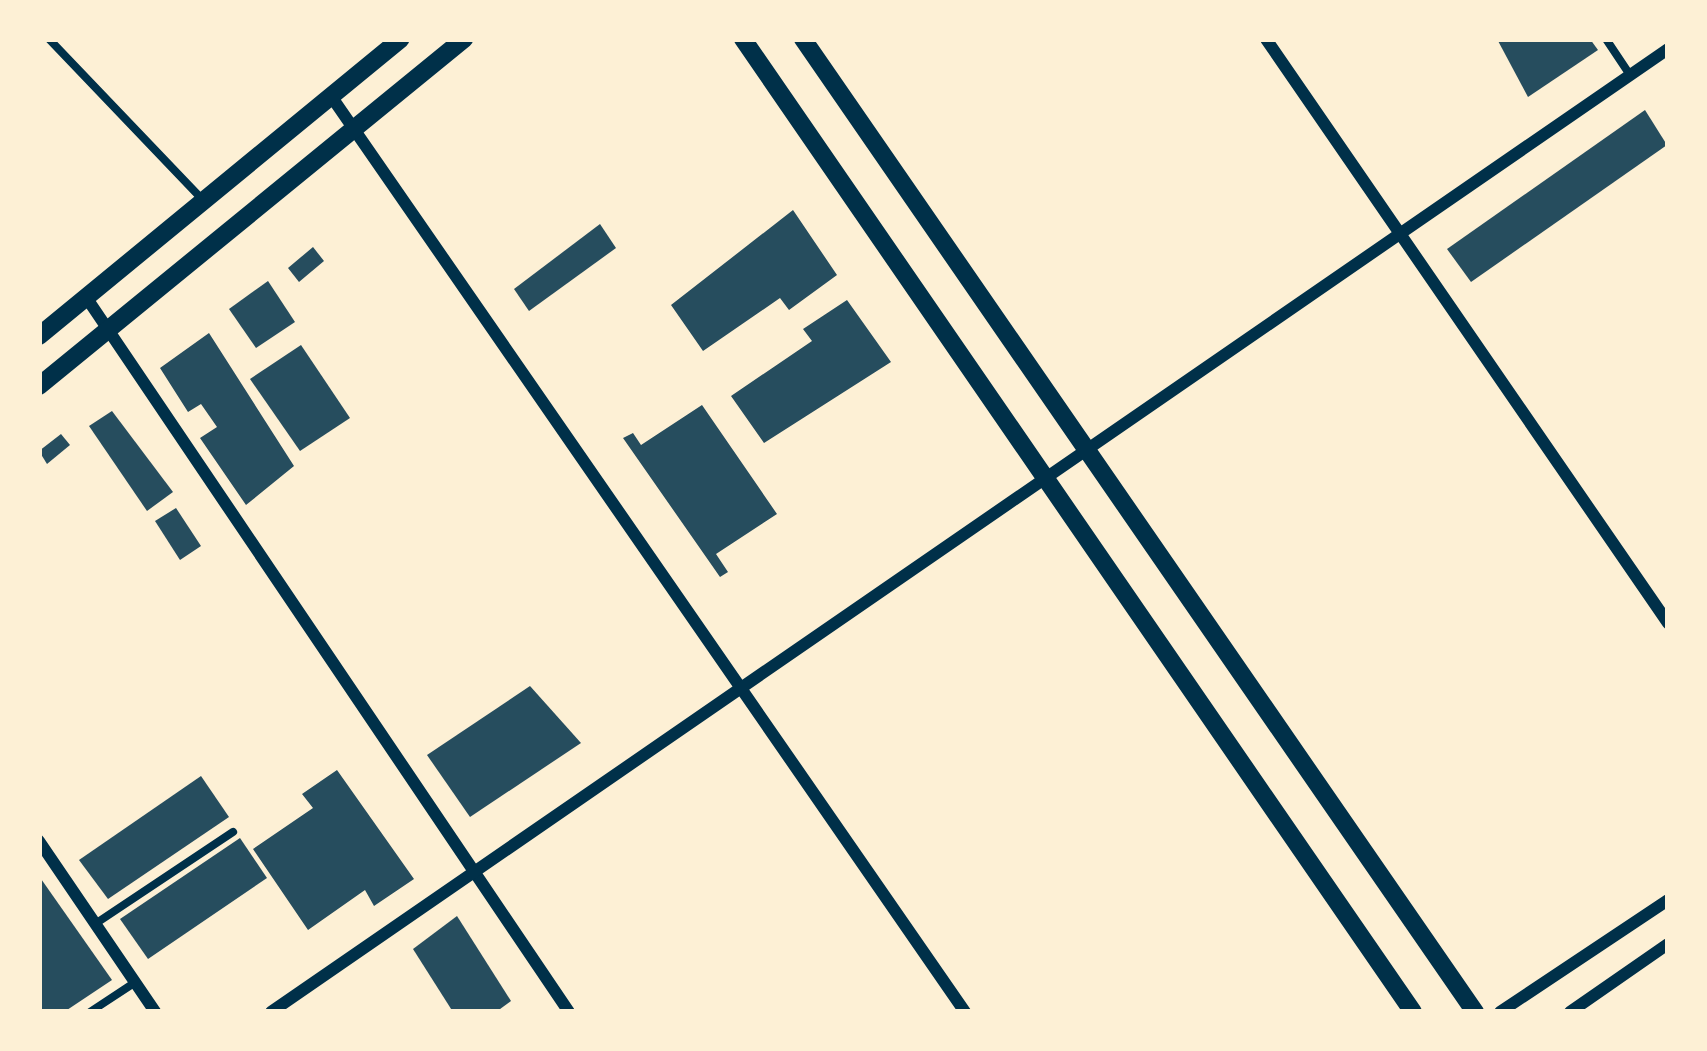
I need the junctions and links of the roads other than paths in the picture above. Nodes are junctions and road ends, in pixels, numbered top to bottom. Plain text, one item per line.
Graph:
1 (49, 39) edge
2 (401, 39) edge
3 (464, 39) edge
4 (743, 39) edge
5 (803, 39) edge
6 (1266, 39) edge
7 (1606, 39) edge
8 (1668, 49) edge
9 (1630, 74) junction
10 (331, 96) junction
11 (356, 123) junction
12 (203, 200) junction
13 (1398, 234) junction
14 (86, 297) junction
15 (109, 329) junction
16 (39, 336) edge
17 (39, 386) edge
18 (1082, 450) junction
19 (1046, 474) junction
20 (1668, 623) edge
21 (741, 683) junction
22 (232, 832) dead end
23 (39, 842) edge
24 (470, 869) junction
25 (1668, 900) edge
26 (95, 924) junction
27 (1668, 944) edge
28 (135, 982) junction
29 (90, 1012) edge
30 (155, 1012) edge
31 (271, 1012) edge
32 (569, 1012) edge
33 (965, 1012) edge
34 (1413, 1012) edge
35 (1475, 1012) edge
36 (1500, 1012) edge
37 (1570, 1012) edge

1 - 12 lane
2 - 10 street
3 - 11 street
4 - 19 street
5 - 18 street
6 - 13 street
7 - 9 lane
8 - 9 street
9 - 13 street
10 - 11 street
10 - 12 street
11 - 15 street
11 - 21 street
12 - 14 street
13 - 18 street
13 - 20 street
14 - 15 street
14 - 16 street
15 - 17 street
15 - 24 street
18 - 19 street
18 - 35 street
19 - 21 street
19 - 34 street
21 - 24 street
21 - 33 street
22 - 26 lane
23 - 26 street
24 - 31 street
24 - 32 street
25 - 36 street
26 - 28 street
27 - 37 street
28 - 29 lane
28 - 30 street

